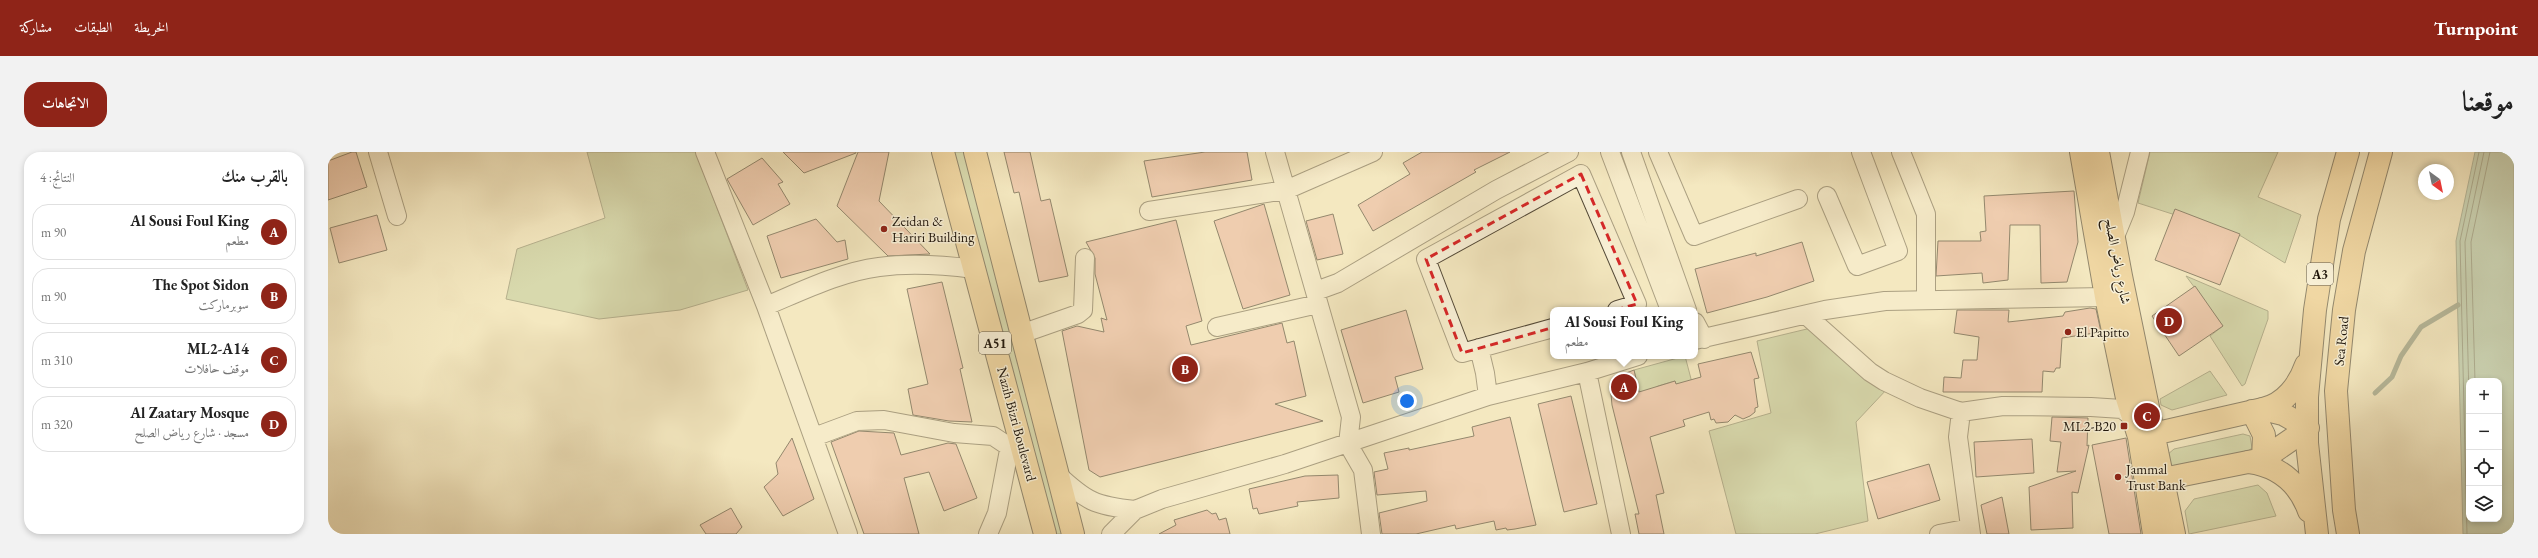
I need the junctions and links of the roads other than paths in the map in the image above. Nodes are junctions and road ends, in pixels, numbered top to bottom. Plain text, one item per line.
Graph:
1 (378, 152) edge
2 (704, 152) edge
3 (943, 152) edge
4 (975, 152) edge
5 (1275, 152) edge
6 (1373, 152) edge
7 (1569, 152) edge
8 (1610, 152) edge
9 (1631, 152) edge
10 (1658, 152) edge
11 (1861, 152) edge
12 (1893, 152) edge
13 (1901, 152) edge
14 (2081, 152) edge
15 (2098, 152) edge
16 (2140, 152) edge
17 (2348, 152) edge
18 (2382, 152) edge
19 (1286, 190) junction
20 (1827, 196) dead end
21 (1798, 200) dead end
22 (1149, 211) dead end
23 (397, 216) dead end
24 (1925, 231) junction
25 (2114, 239) junction
26 (1085, 258) dead end
27 (974, 269) junction
28 (1317, 297) junction
29 (2106, 297) junction
30 (1926, 299) junction
31 (766, 306) junction
32 (1627, 307) edge
33 (1669, 307) edge
34 (1686, 307) edge
35 (1806, 315) junction
36 (1217, 327) dead end
37 (1550, 329) edge
38 (1022, 334) junction
39 (1699, 339) edge
40 (2312, 347) junction
41 (1478, 348) junction
42 (1628, 359) edge
43 (1587, 372) junction
44 (2337, 376) junction
45 (1488, 396) junction
46 (2257, 410) junction
47 (1960, 412) junction
48 (2308, 428) junction
49 (2142, 429) junction
50 (814, 436) junction
51 (1348, 444) junction
52 (1018, 452) junction
53 (2256, 460) junction
54 (2341, 469) junction
55 (1057, 474) junction
56 (2154, 481) junction
57 (1135, 510) junction
58 (1971, 531) edge
59 (848, 534) edge
60 (988, 534) edge
61 (1045, 534) edge
62 (1073, 534) edge
63 (1111, 534) edge
64 (1371, 534) edge
65 (1621, 534) edge
66 (1939, 534) edge
67 (2154, 534) edge
68 (2174, 534) edge
69 (2317, 534) edge
70 (2348, 534) edge

1 - 23 street
2 - 31 street
3 - 27 main road, Nazih Bizri Boulevard / A51
4 - 38 main road, Nazih Bizri Boulevard / A51
5 - 19 street
6 - 19 street
7 - 28 street
8 - 33 street
9 - 34 street
10 - 21 street
11 - 20 street
12 - 24 street
13 - 24 street
14 - 29 main road, شارع رياض الصلح
15 - 25 main road, شارع رياض الصلح
16 - 25 street
17 - 40 main road, Sea Road / A3
18 - 44 main road, Sea Road / A3
19 - 22 street
19 - 28 street
24 - 30 street
25 - 49 main road, شارع رياض الصلح
26 - 38 street
27 - 31 street
27 - 52 main road, Nazih Bizri Boulevard / A51
28 - 36 street
28 - 51 street
29 - 30 street
29 - 49 main road, شارع رياض الصلح
30 - 35 street
31 - 50 street
32 - 41 street
35 - 39 street
35 - 47 street
37 - 41 street
38 - 55 main road, Nazih Bizri Boulevard / A51
40 - 46 main road
40 - 48 main road, Sea Road / A3
41 - 45 street
42 - 43 street
43 - 45 street
43 - 65 street
44 - 48 main road
44 - 54 main road, Sea Road / A3
45 - 51 street
46 - 48 main road
46 - 49 main road
46 - 53 main road
47 - 49 street
47 - 58 street
48 - 53 main road
48 - 54 main road
48 - 69 main road, Sea Road / A3
49 - 56 main road, شارع رياض الصلح
50 - 52 street
50 - 59 street
51 - 57 street
51 - 64 street
52 - 60 street
52 - 61 main road, Nazih Bizri Boulevard / A51
53 - 56 main road
53 - 69 main road
54 - 70 main road, Sea Road / A3
55 - 57 street
55 - 62 main road, Nazih Bizri Boulevard / A51
56 - 67 main road, شارع رياض الصلح
56 - 68 main road, شارع رياض الصلح
57 - 63 street
58 - 66 street

